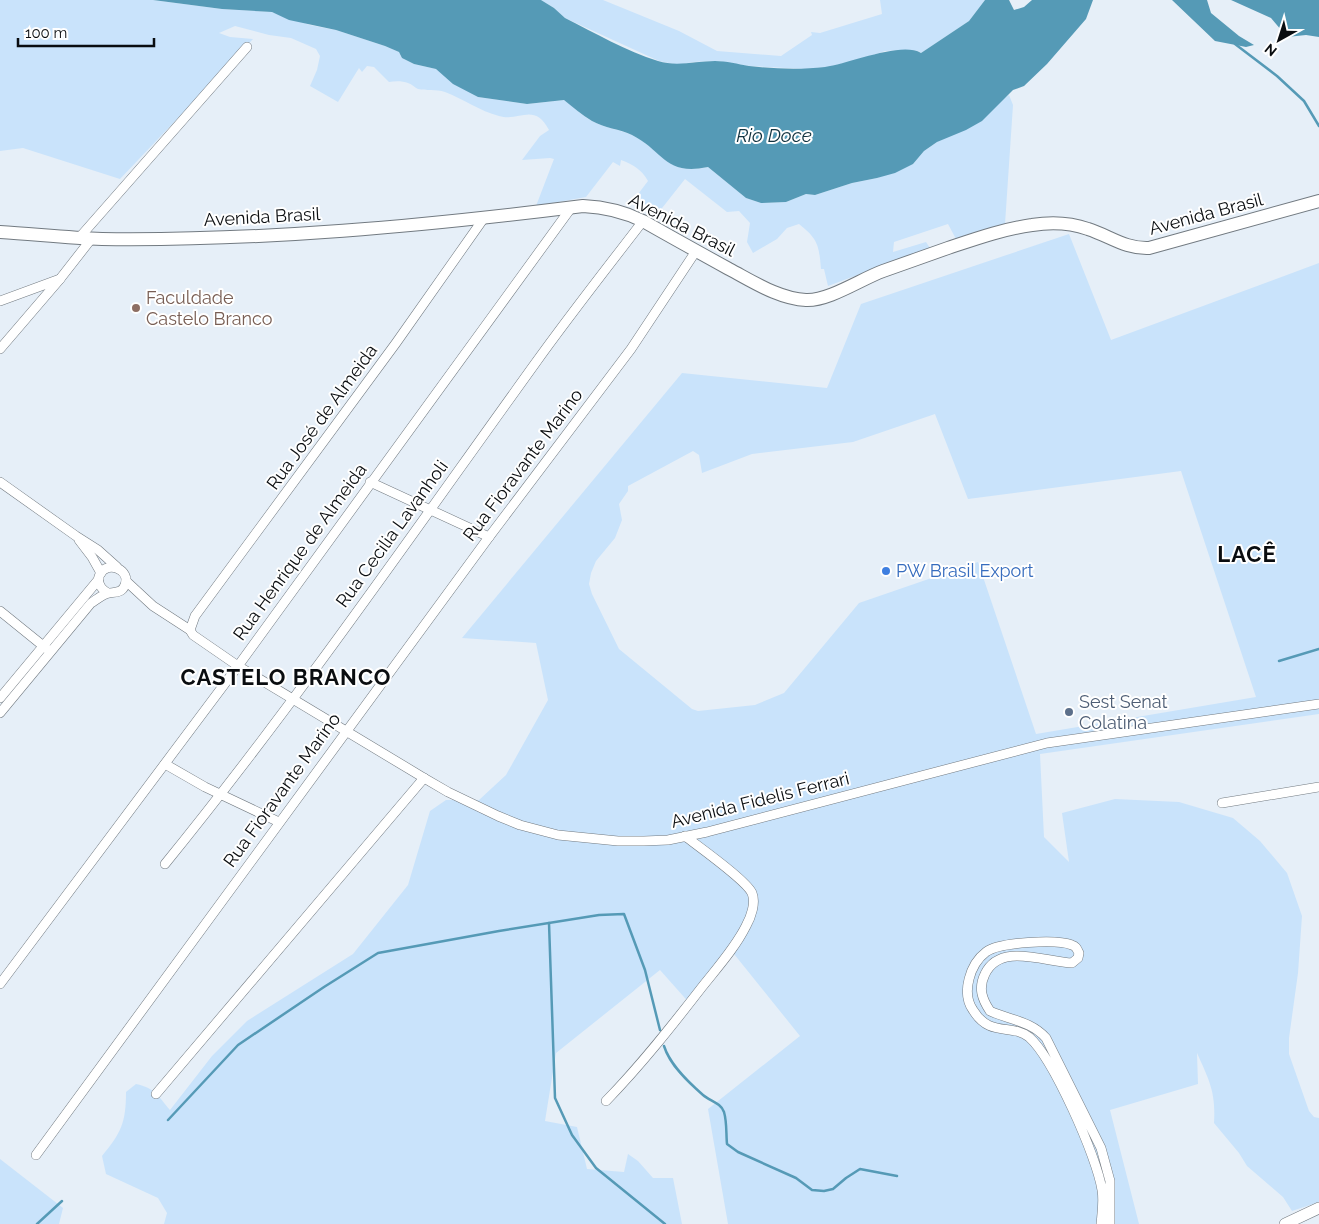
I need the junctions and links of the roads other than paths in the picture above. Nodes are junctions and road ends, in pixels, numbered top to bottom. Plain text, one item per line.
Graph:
1 (247, 47) dead end
2 (1319, 201) edge
3 (570, 208) junction
4 (484, 218) junction
5 (643, 221) junction
6 (0, 232) edge
7 (85, 238) junction
8 (696, 251) junction
9 (60, 279) junction
10 (0, 301) edge
11 (0, 349) edge
12 (0, 482) edge
13 (370, 482) junction
14 (430, 511) junction
15 (76, 536) junction
16 (488, 537) junction
17 (116, 567) junction
18 (100, 576) junction
19 (126, 581) junction
20 (108, 593) junction
21 (0, 611) edge
22 (192, 633) junction
23 (42, 646) junction
24 (51, 652) junction
25 (238, 666) junction
26 (0, 698) edge
27 (293, 699) junction
28 (1319, 704) edge
29 (1, 709) edge
30 (346, 730) junction
31 (164, 764) junction
32 (424, 778) junction
33 (1319, 787) edge
34 (222, 794) junction
35 (1222, 803) dead end
36 (279, 822) junction
37 (685, 836) junction
38 (165, 864) dead end
39 (0, 984) edge
40 (1000, 1015) junction
41 (992, 1028) junction
42 (156, 1094) dead end
43 (606, 1101) dead end
44 (36, 1155) dead end
45 (1319, 1208) edge
46 (1292, 1223) edge
47 (1101, 1224) edge
48 (1110, 1224) edge

1 - 7 street
2 - 8 main road, Avenida Brasil
3 - 4 main road, Avenida Brasil
3 - 5 main road, Avenida Brasil
3 - 13 street, Rua Henrique de Almeida
4 - 7 main road, Avenida Brasil
4 - 22 street, Rua José de Almeida
5 - 8 main road, Avenida Brasil
5 - 14 street, Rua Cecilia Lavanholi
6 - 7 main road, Avenida Brasil
7 - 9 street
8 - 16 street, Rua Fioravante Marino
9 - 10 street
9 - 11 street
12 - 15 street
13 - 14 street
13 - 25 street, Rua Henrique de Almeida
14 - 16 street
14 - 27 street, Rua Cecilia Lavanholi
15 - 17 street
15 - 18 street
16 - 30 street, Rua Fioravante Marino
17 - 18 street
17 - 19 street
18 - 20 street
18 - 23 street
19 - 20 street
19 - 22 street, Avenida Fidelis Ferrari
20 - 24 street
21 - 23 street
22 - 25 street, Avenida Fidelis Ferrari
23 - 24 street
23 - 26 street
24 - 29 street
25 - 27 street, Avenida Fidelis Ferrari
25 - 31 street, Rua Henrique de Almeida
27 - 30 street, Avenida Fidelis Ferrari
27 - 34 street, Rua Cecilia Lavanholi
28 - 37 street, Avenida Fidelis Ferrari
30 - 32 street, Avenida Fidelis Ferrari
30 - 36 street, Rua Fioravante Marino
31 - 34 street
31 - 39 street, Rua Henrique de Almeida
32 - 37 street, Avenida Fidelis Ferrari
32 - 42 street
33 - 35 street
34 - 36 street
34 - 38 street, Rua Cecilia Lavanholi
36 - 44 street, Rua Fioravante Marino
37 - 43 street
40 - 41 street
40 - 41 street
40 - 48 street
41 - 47 street
45 - 46 street

